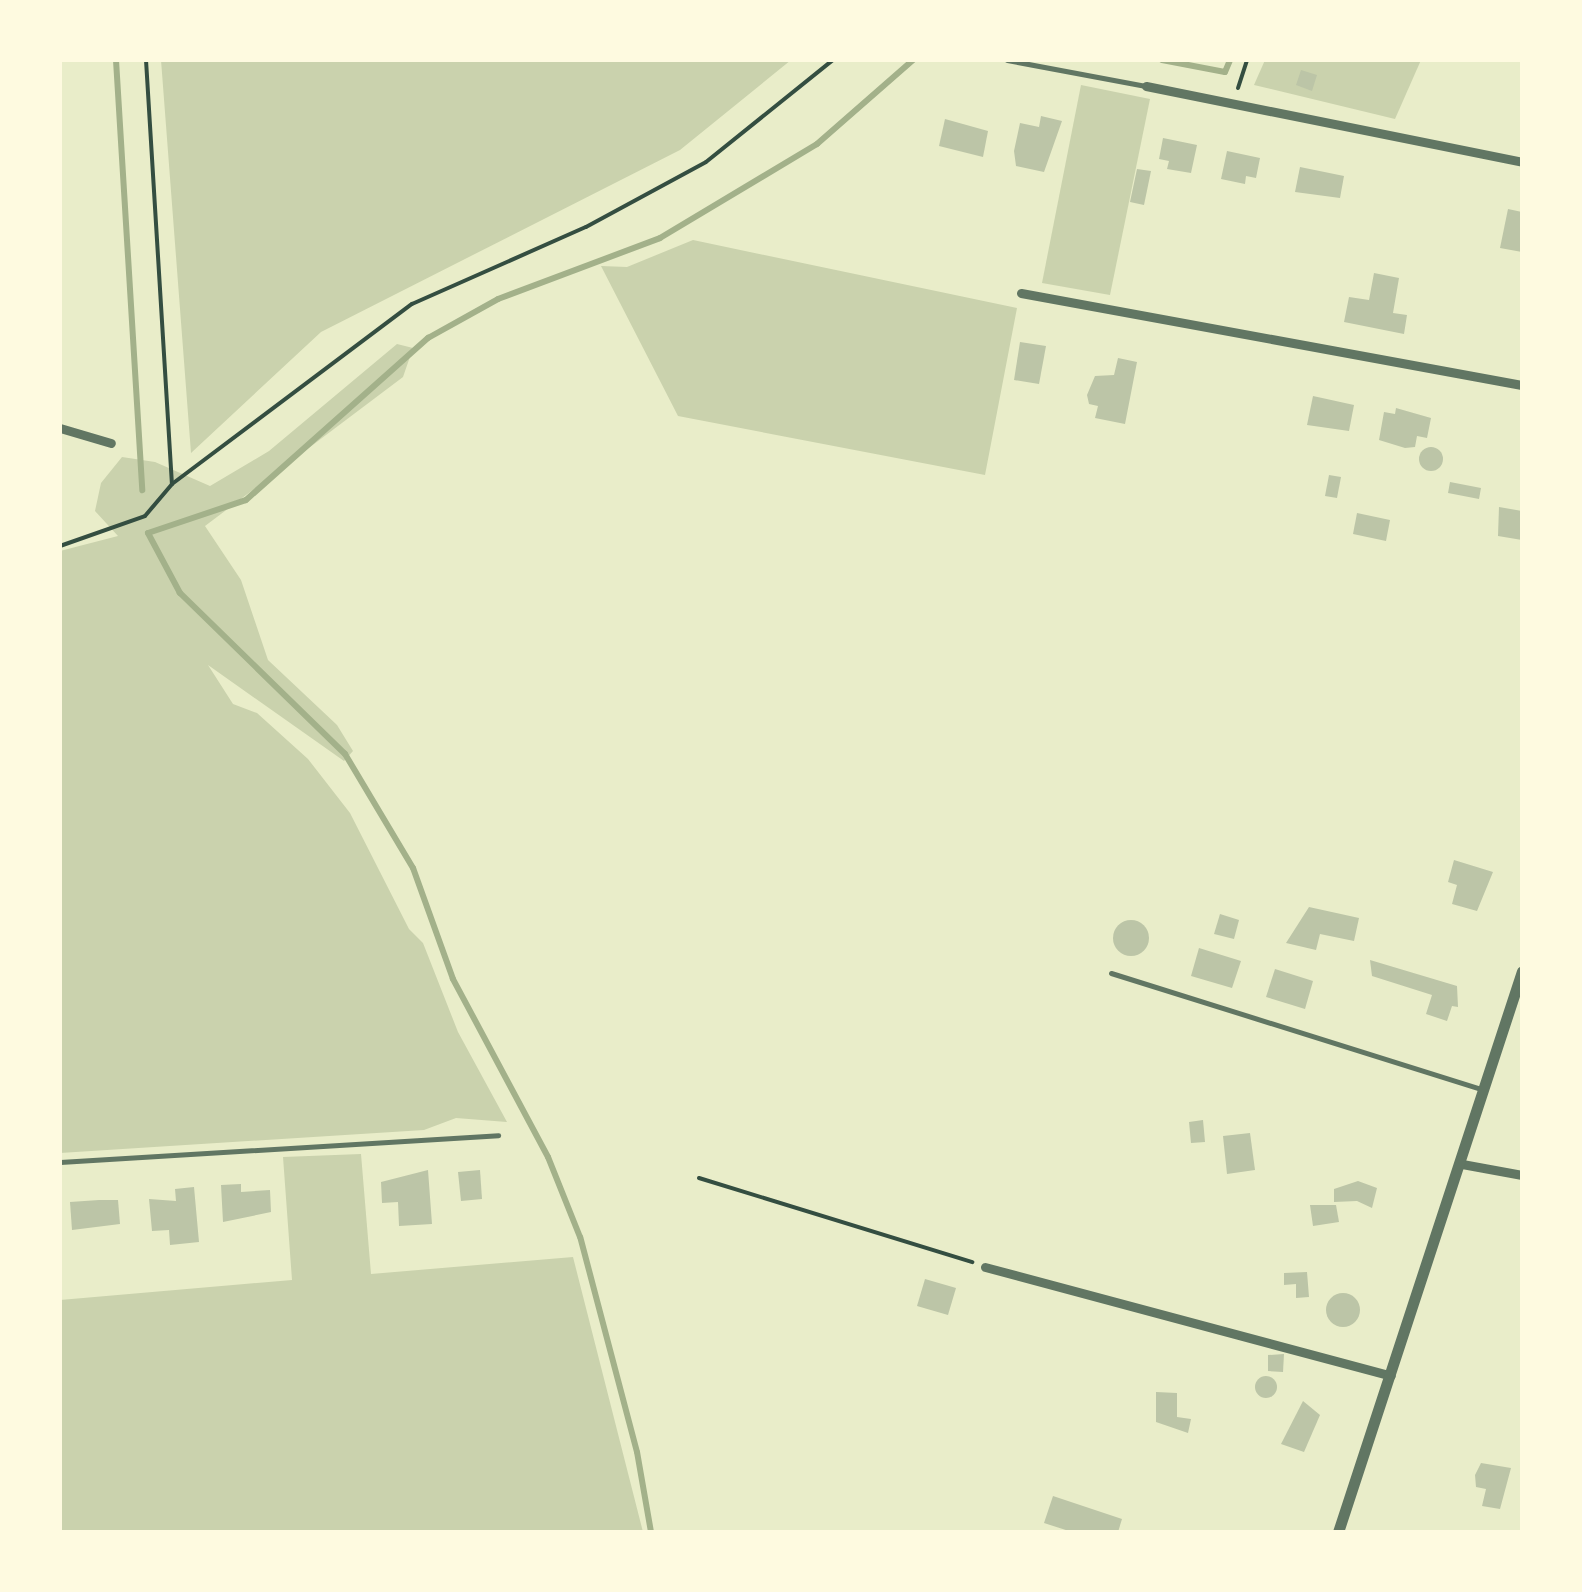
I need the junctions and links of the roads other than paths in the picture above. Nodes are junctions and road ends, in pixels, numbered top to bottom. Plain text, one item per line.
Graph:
1 (1007, 60) edge
2 (1146, 86) joint
3 (1522, 162) edge
4 (1021, 293) dead end
5 (1522, 385) edge
6 (60, 428) edge
7 (111, 444) dead end
8 (1522, 972) edge
9 (1111, 973) dead end
10 (1485, 1090) junction
11 (498, 1135) dead end
12 (60, 1162) edge
13 (1462, 1164) junction
14 (1522, 1175) edge
15 (985, 1267) road end
16 (1392, 1376) junction
17 (1338, 1532) edge

1 - 2 lane
2 - 3 street
4 - 5 street
6 - 7 street
8 - 10 street
9 - 10 lane
10 - 13 street
11 - 12 lane
13 - 14 street
13 - 16 street
15 - 16 street
16 - 17 street

